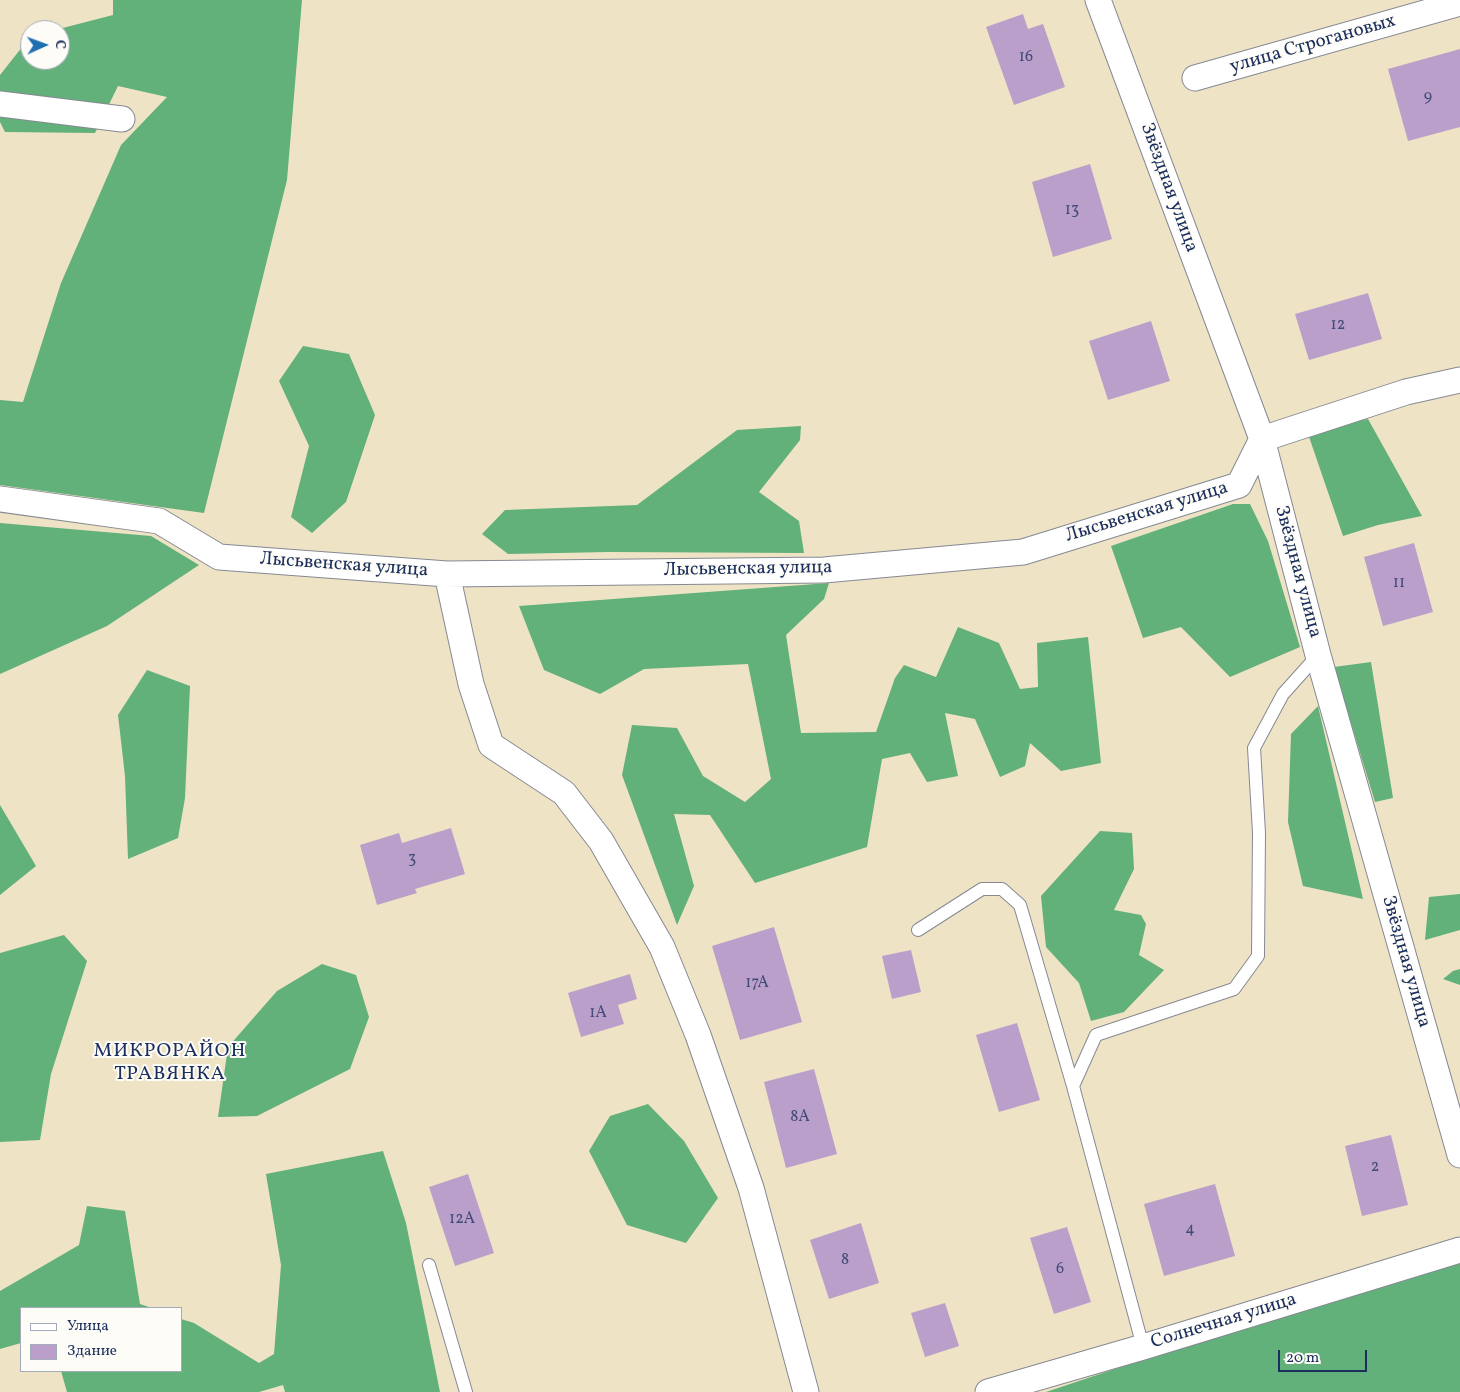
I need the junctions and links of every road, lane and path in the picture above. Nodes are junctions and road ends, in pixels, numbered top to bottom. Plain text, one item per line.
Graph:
1 (1098, 0) edge
2 (1460, 3) edge
3 (1195, 78) dead end
4 (0, 104) edge
5 (122, 119) dead end
6 (1460, 380) edge
7 (1262, 439) junction
8 (0, 499) edge
9 (448, 574) junction
10 (1318, 655) junction
11 (918, 930) dead end
12 (1073, 1086) junction
13 (1460, 1155) edge
14 (1460, 1250) edge
15 (429, 1265) dead end
16 (1143, 1347) junction
17 (466, 1392) edge
18 (806, 1392) edge
19 (988, 1392) edge

1 - 7 street, Звёздная улица
2 - 3 street, улица Строгановых
4 - 5 street
6 - 7 street
7 - 9 street, Лысьвенская улица
7 - 10 street, Звёздная улица
8 - 9 street, Лысьвенская улица
9 - 18 street
10 - 12 lane
10 - 13 street, Звёздная улица
11 - 12 lane
12 - 16 lane
14 - 16 street, Солнечная улица
15 - 17 lane
16 - 19 street, Солнечная улица

